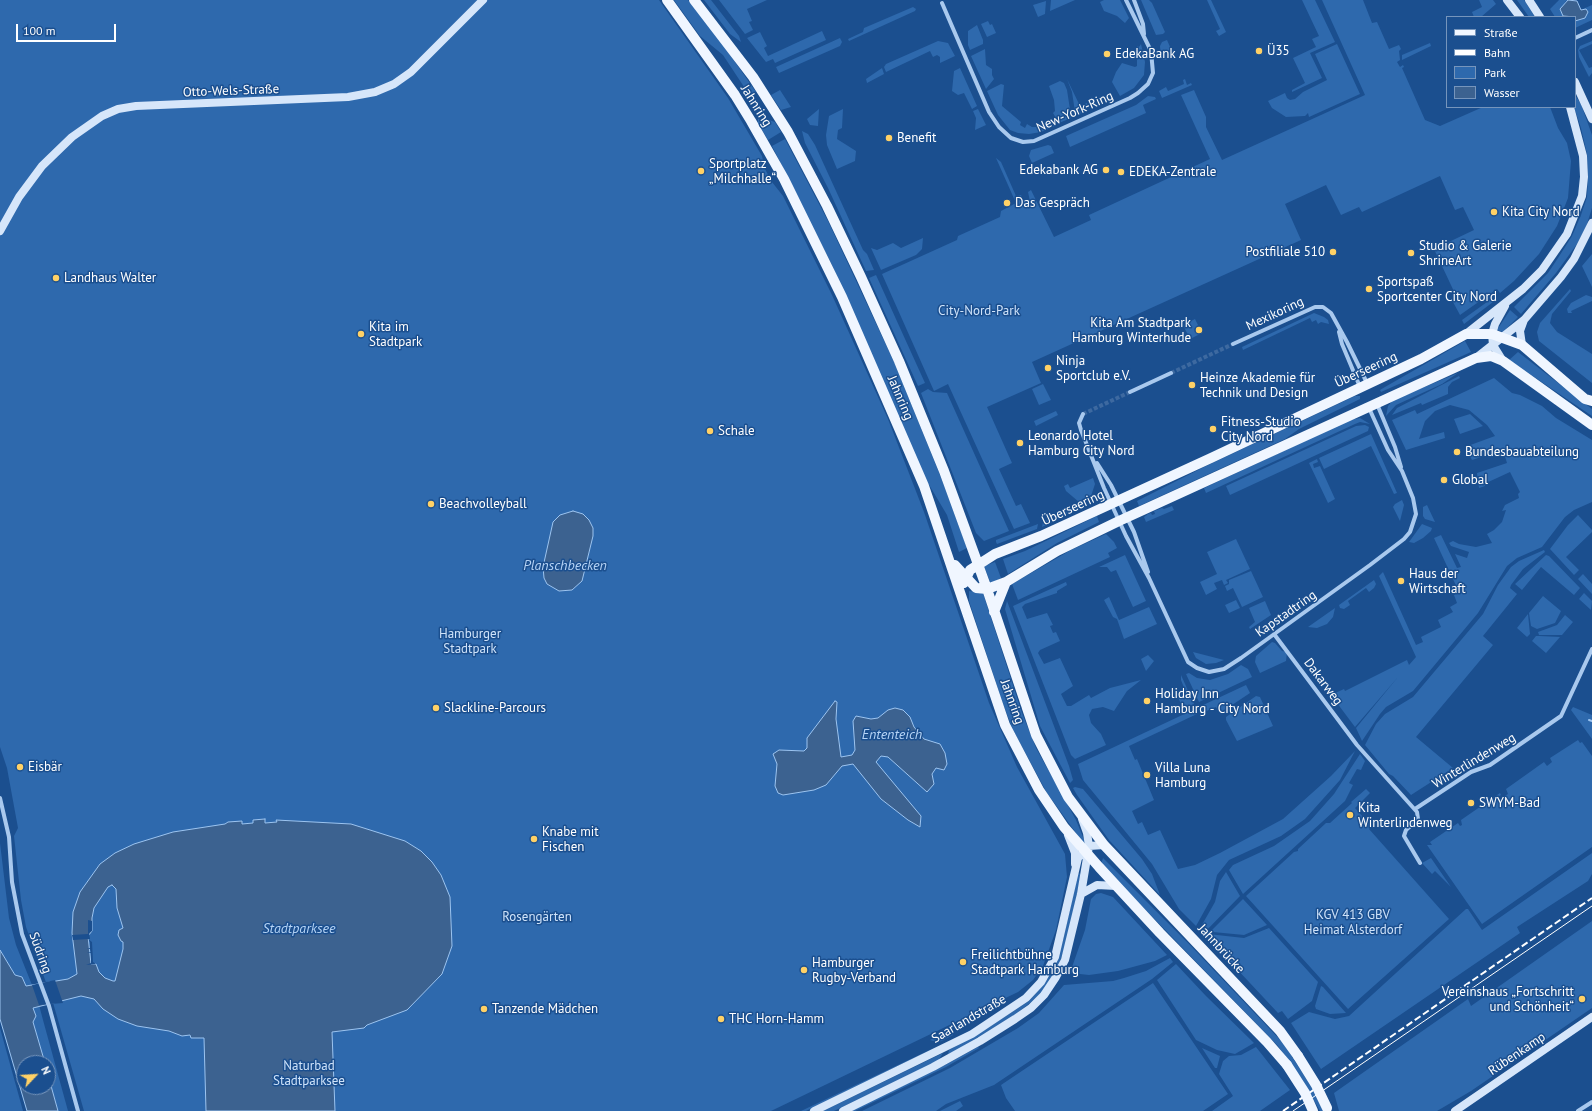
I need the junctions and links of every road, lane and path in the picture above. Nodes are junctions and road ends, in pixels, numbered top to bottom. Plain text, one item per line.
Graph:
1 (483, 0) edge
2 (667, 0) edge
3 (694, 0) edge
4 (1126, 0) edge
5 (1134, 0) edge
6 (1507, 0) edge
7 (1528, 0) edge
8 (942, 5) dead end
9 (1519, 16) edge
10 (1539, 16) edge
11 (1592, 30) edge
12 (1144, 34) junction
13 (1576, 38) edge
14 (1576, 84) edge
15 (1570, 108) edge
16 (1592, 119) edge
17 (1592, 222) edge
18 (0, 231) edge
19 (1506, 304) junction
20 (1524, 320) junction
21 (1339, 330) junction
22 (1466, 334) junction
23 (1492, 334) junction
24 (1503, 337) junction
25 (1233, 344) tunnel mouth
26 (1493, 345) junction
27 (1522, 345) junction
28 (1476, 358) junction
29 (1503, 361) junction
30 (1171, 373) tunnel mouth
31 (1364, 386) junction
32 (1130, 392) tunnel mouth
33 (1590, 402) edge
34 (1372, 405) junction
35 (1083, 414) dead end
36 (1592, 425) edge
37 (1093, 458) junction
38 (1402, 471) junction
39 (1115, 503) junction
40 (1123, 519) junction
41 (972, 549) junction
42 (995, 554) junction
43 (951, 560) junction
44 (978, 564) junction
45 (965, 578) junction
46 (1149, 578) junction
47 (1006, 582) junction
48 (987, 589) junction
49 (963, 597) junction
50 (994, 612) junction
51 (1274, 634) junction
52 (1592, 649) edge
53 (0, 798) edge
54 (1414, 809) junction
55 (1080, 815) junction
56 (1064, 827) junction
57 (1104, 845) junction
58 (1087, 850) junction
59 (1420, 863) dead end
60 (1075, 868) junction
61 (1116, 886) junction
62 (1081, 894) junction
63 (1592, 1017) edge
64 (1592, 1102) edge
65 (1328, 1109) edge
66 (78, 1111) edge
67 (814, 1111) edge
68 (843, 1111) edge
69 (1313, 1111) edge
70 (1455, 1111) edge
71 (1578, 1111) edge

1 - 18 street, Otto-Wels-Straße
2 - 43 main road, Jahnring
3 - 41 main road, Jahnring
4 - 12 street, New-York-Ring
5 - 12 street, New-York-Ring
6 - 9 street
7 - 10 street
8 - 12 street, New-York-Ring
11 - 13 street
14 - 16 street
15 - 19 street, Überseering
17 - 20 street
19 - 22 street, Überseering
19 - 23 street
20 - 24 street
20 - 27 street
21 - 25 street, Mexikoring
21 - 31 street, Mexikoring
21 - 31 street, Mexikoring
22 - 23 main road
22 - 31 main road, Überseering
23 - 24 main road
23 - 26 street
24 - 26 street
24 - 27 main road
26 - 28 street
26 - 29 street
27 - 33 main road
28 - 29 main road
28 - 34 main road
29 - 36 main road
30 - 32 street
31 - 39 main road, Überseering
34 - 38 street, Kapstadtring
34 - 38 street, Kapstadtring
34 - 40 main road
35 - 37 street
37 - 39 street
37 - 39 street
38 - 51 street, Kapstadtring
39 - 40 street
39 - 40 street
39 - 42 main road, Überseering
40 - 46 street, Kapstadtring
40 - 46 street, Kapstadtring
40 - 47 main road
41 - 42 main road
41 - 44 main road, Jahnring
42 - 44 main road, Überseering
43 - 45 main road
43 - 49 main road, Jahnring
44 - 45 main road, Überseering
44 - 48 main road, Jahnring
45 - 48 main road
45 - 49 main road
46 - 51 street, Kapstadtring
47 - 48 main road
47 - 50 main road
48 - 50 main road, Jahnring
49 - 56 main road, Jahnring
50 - 55 main road, Jahnring
51 - 54 street, Dakarweg
52 - 54 street, Winterlindenweg
53 - 66 street, Südring
54 - 59 street
55 - 57 main road, Jahnbrücke
55 - 58 street, Saarlandstraße
56 - 58 main road
56 - 60 street
57 - 58 street
57 - 65 main road, Jahnbrücke, bridge
58 - 60 street, Saarlandstraße
58 - 61 main road
58 - 62 street, Saarlandstraße
60 - 67 street, Saarlandstraße
61 - 62 street
61 - 69 main road, bridge
62 - 68 street, Saarlandstraße
63 - 70 street, Rübenkamp
64 - 71 street

